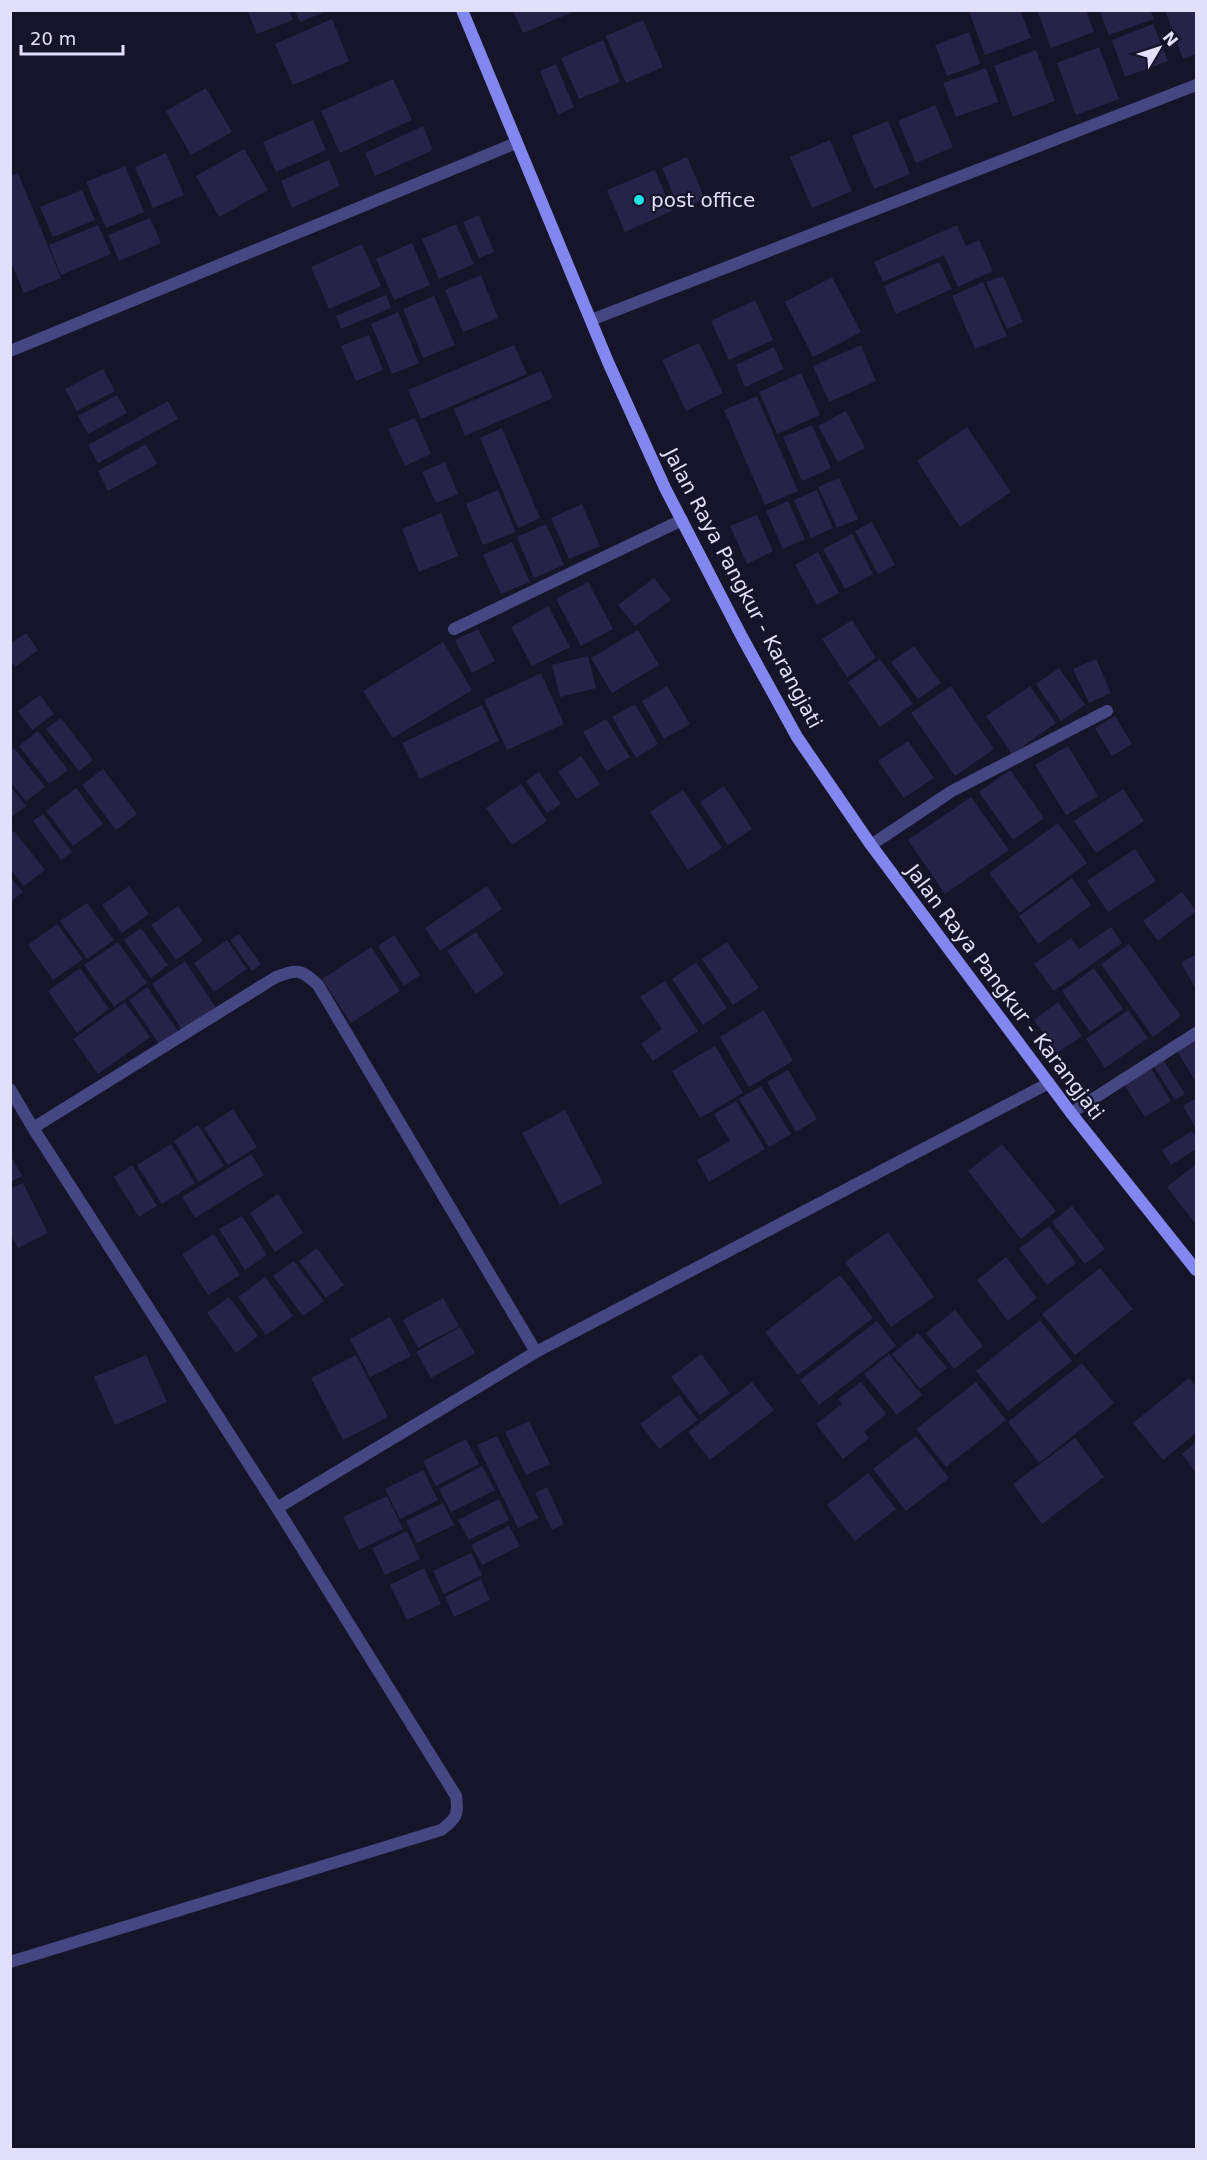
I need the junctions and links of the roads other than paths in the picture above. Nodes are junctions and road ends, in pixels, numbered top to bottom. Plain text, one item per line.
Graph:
1 (462, 10) edge
2 (1197, 85) edge
3 (516, 143) junction
4 (591, 320) junction
5 (10, 351) edge
6 (682, 520) junction
7 (454, 629) dead end
8 (1107, 711) dead end
9 (871, 845) junction
10 (1197, 1033) edge
11 (1049, 1083) junction
12 (10, 1089) edge
13 (1071, 1113) junction
14 (33, 1128) junction
15 (1197, 1270) edge
16 (536, 1352) junction
17 (277, 1508) junction
18 (10, 1962) edge

1 - 3 main road, Jalan Raya Pangkur - Karangjati
2 - 4 street
3 - 4 main road, Jalan Raya Pangkur - Karangjati
3 - 5 street
4 - 6 main road, Jalan Raya Pangkur - Karangjati
6 - 7 street
6 - 9 main road, Jalan Raya Pangkur - Karangjati
8 - 9 street
9 - 11 main road, Jalan Raya Pangkur - Karangjati
10 - 13 street
11 - 13 main road, Jalan Raya Pangkur - Karangjati
11 - 16 street
12 - 14 street
13 - 15 main road, Jalan Raya Pangkur - Karangjati
14 - 16 street
14 - 17 street
16 - 17 street
17 - 18 street

